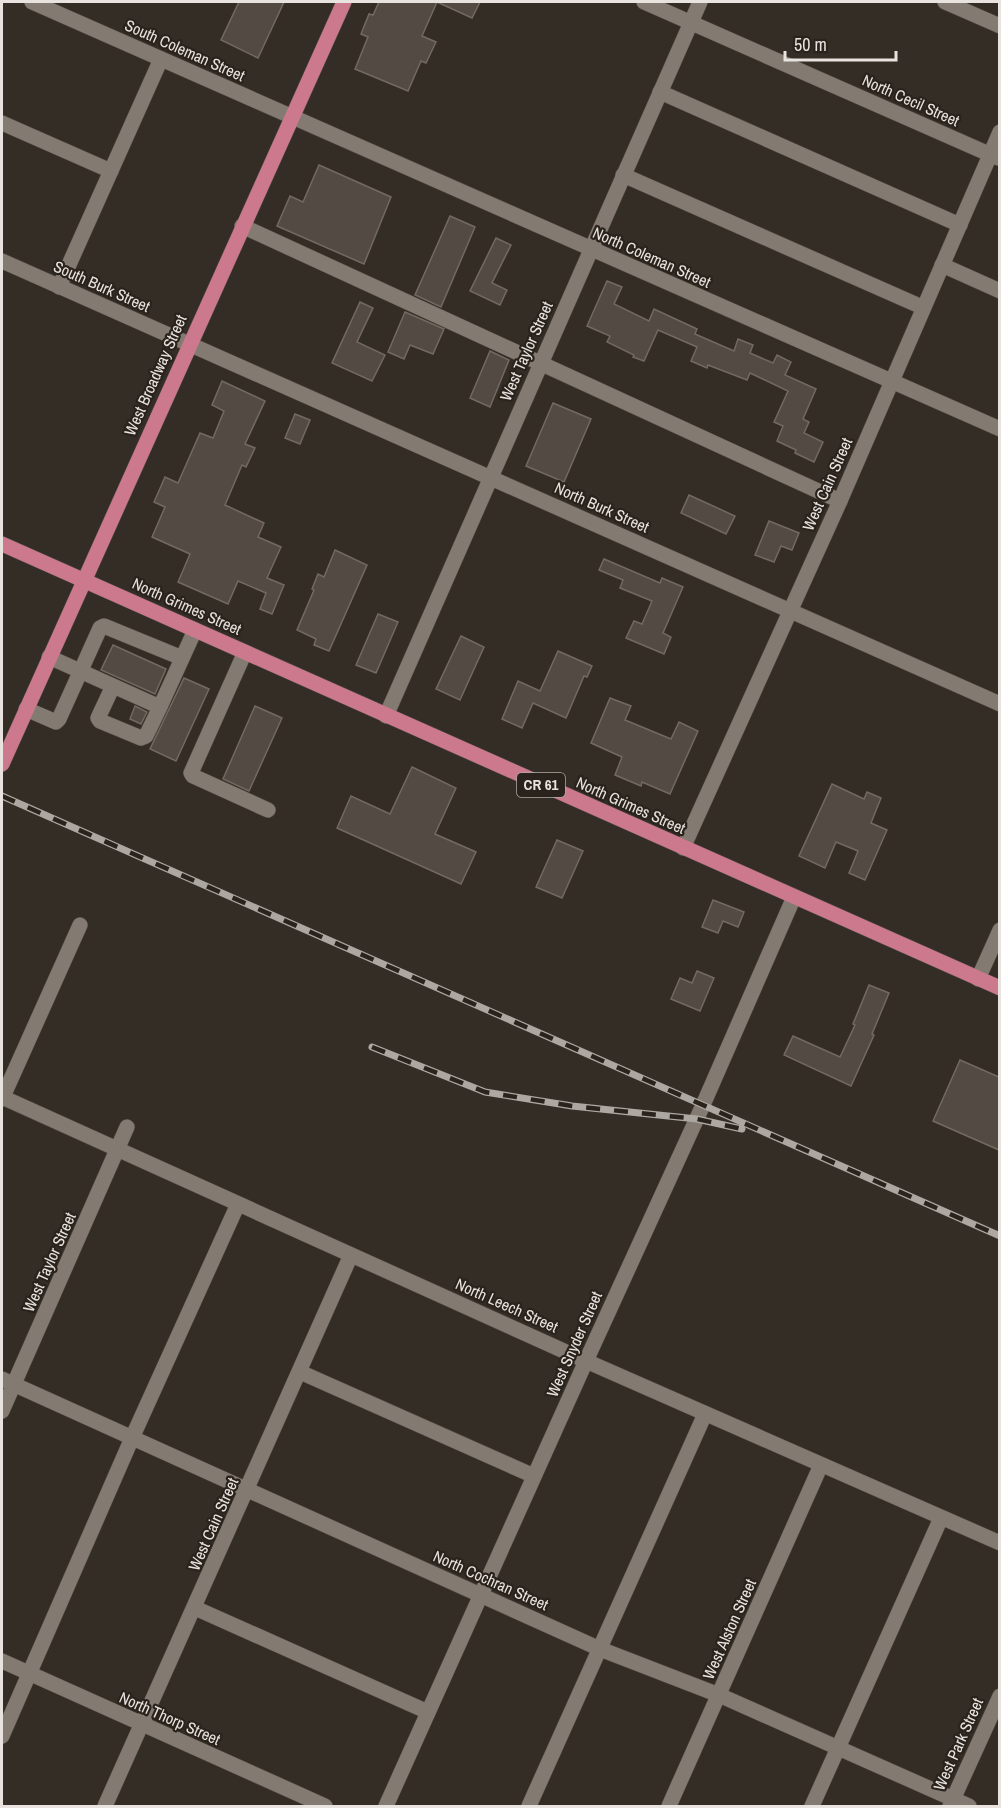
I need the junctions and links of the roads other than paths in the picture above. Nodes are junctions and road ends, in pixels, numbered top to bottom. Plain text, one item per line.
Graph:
1 (32, 2) edge
2 (344, 2) edge
3 (644, 2) edge
4 (700, 2) edge
5 (945, 2) edge
6 (691, 22) junction
7 (999, 26) edge
8 (161, 58) junction
9 (660, 92) junction
10 (291, 116) junction
11 (2, 123) edge
12 (999, 132) edge
13 (995, 156) edge
14 (111, 171) junction
15 (624, 175) junction
16 (960, 225) junction
17 (242, 226) junction
18 (591, 249) junction
19 (2, 261) edge
20 (942, 265) junction
21 (59, 287) junction
22 (999, 291) edge
23 (922, 307) junction
24 (189, 345) junction
25 (541, 363) junction
26 (891, 381) junction
27 (999, 429) edge
28 (490, 477) junction
29 (840, 501) junction
30 (2, 544) edge
31 (83, 580) junction
32 (790, 611) junction
33 (195, 630) junction
34 (244, 652) junction
35 (49, 657) junction
36 (182, 658) junction
37 (80, 671) junction
38 (113, 686) junction
39 (999, 704) edge
40 (160, 707) junction
41 (26, 709) junction
42 (386, 716) junction
43 (2, 764) edge
44 (268, 810) dead end
45 (683, 848) junction
46 (794, 897) junction
47 (80, 925) dead end
48 (999, 930) edge
49 (978, 979) junction
50 (999, 988) edge
51 (2, 1098) edge
52 (128, 1127) dead end
53 (119, 1149) junction
54 (238, 1204) junction
55 (351, 1255) junction
56 (586, 1361) junction
57 (300, 1372) junction
58 (7, 1381) edge
59 (2, 1411) edge
60 (705, 1413) junction
61 (132, 1438) junction
62 (821, 1466) junction
63 (534, 1476) junction
64 (248, 1490) junction
65 (941, 1518) junction
66 (999, 1543) edge
67 (480, 1595) junction
68 (195, 1608) junction
69 (600, 1649) junction
70 (2, 1661) edge
71 (29, 1674) junction
72 (719, 1695) junction
73 (999, 1696) edge
74 (428, 1712) junction
75 (142, 1725) junction
76 (2, 1736) edge
77 (838, 1748) junction
78 (952, 1803) edge
79 (105, 1806) edge
80 (325, 1806) edge
81 (386, 1806) edge
82 (529, 1806) edge
83 (669, 1806) edge
84 (812, 1806) edge
85 (969, 1806) edge

1 - 8 street, South Coleman Street
2 - 10 main road, West Broadway Street
3 - 6 street, North Cecil Street
4 - 6 street, West Taylor Street
5 - 7 street
6 - 9 street, West Taylor Street
6 - 13 street, North Cecil Street
8 - 10 street, South Coleman Street
8 - 14 street
9 - 15 street, West Taylor Street
9 - 16 street
10 - 17 main road, West Broadway Street
10 - 18 street, North Coleman Street
11 - 14 street
12 - 13 street, West Cain Street
13 - 16 street, West Cain Street
14 - 21 street
15 - 18 street, West Taylor Street
15 - 23 street
16 - 20 street, West Cain Street
17 - 24 main road, West Broadway Street
17 - 25 street
18 - 25 street, West Taylor Street
18 - 26 street, North Coleman Street
19 - 21 street, South Burk Street
20 - 22 street
20 - 23 street, West Cain Street
21 - 24 street, South Burk Street
23 - 26 street, West Cain Street
24 - 28 street, North Burk Street
24 - 31 main road, West Broadway Street
25 - 28 street, West Taylor Street
25 - 29 street
26 - 27 street, North Coleman Street
26 - 29 street, West Cain Street
28 - 32 street, North Burk Street
28 - 42 street, West Taylor Street
29 - 32 street, West Cain Street
30 - 31 main road, CR 61
31 - 33 main road, North Grimes Street / CR 61
31 - 35 main road, West Broadway Street
32 - 39 street, North Burk Street
32 - 45 street, West Cain Street
33 - 34 main road, North Grimes Street / CR 61
33 - 36 street
34 - 42 main road, North Grimes Street / CR 61
34 - 44 street
35 - 37 street
35 - 41 main road, West Broadway Street
36 - 37 street
36 - 40 street
37 - 38 street
37 - 41 street
38 - 40 street
38 - 40 street
41 - 43 main road, West Broadway Street
42 - 45 main road, North Grimes Street / CR 61
45 - 46 main road, North Grimes Street / CR 61
46 - 49 main road, North Grimes Street / CR 61
46 - 56 street, West Snyder Street
47 - 51 street
48 - 49 street
49 - 50 main road, North Grimes Street / CR 61
51 - 53 street, North Leech Street
52 - 53 street, West Taylor Street
53 - 54 street, North Leech Street
53 - 58 street, West Taylor Street
54 - 55 street, North Leech Street
54 - 61 street
55 - 56 street, North Leech Street
55 - 57 street, West Cain Street
56 - 60 street, North Leech Street
56 - 63 street, West Snyder Street
57 - 63 street
57 - 64 street, West Cain Street
58 - 59 street, West Taylor Street
58 - 61 street, North Cochran Street
60 - 62 street, North Leech Street
60 - 69 street
61 - 64 street, North Cochran Street
61 - 71 street
62 - 65 street, North Leech Street
62 - 72 street, West Alston Street
63 - 67 street, West Snyder Street
64 - 67 street, North Cochran Street
64 - 68 street, West Cain Street
65 - 66 street, North Leech Street
65 - 77 street
67 - 69 street, North Cochran Street
67 - 74 street, West Snyder Street
68 - 74 street
68 - 75 street, West Cain Street
69 - 72 street, North Cochran Street
69 - 82 street
70 - 71 street, North Thorp Street
71 - 75 street, North Thorp Street
71 - 76 street
72 - 77 street, North Cochran Street
72 - 83 street, West Alston Street
73 - 78 street, West Park Street
74 - 81 street, West Snyder Street
75 - 79 street, West Cain Street
75 - 80 street, North Thorp Street
77 - 78 street, North Cochran Street
77 - 84 street
78 - 85 street, North Cochran Street

